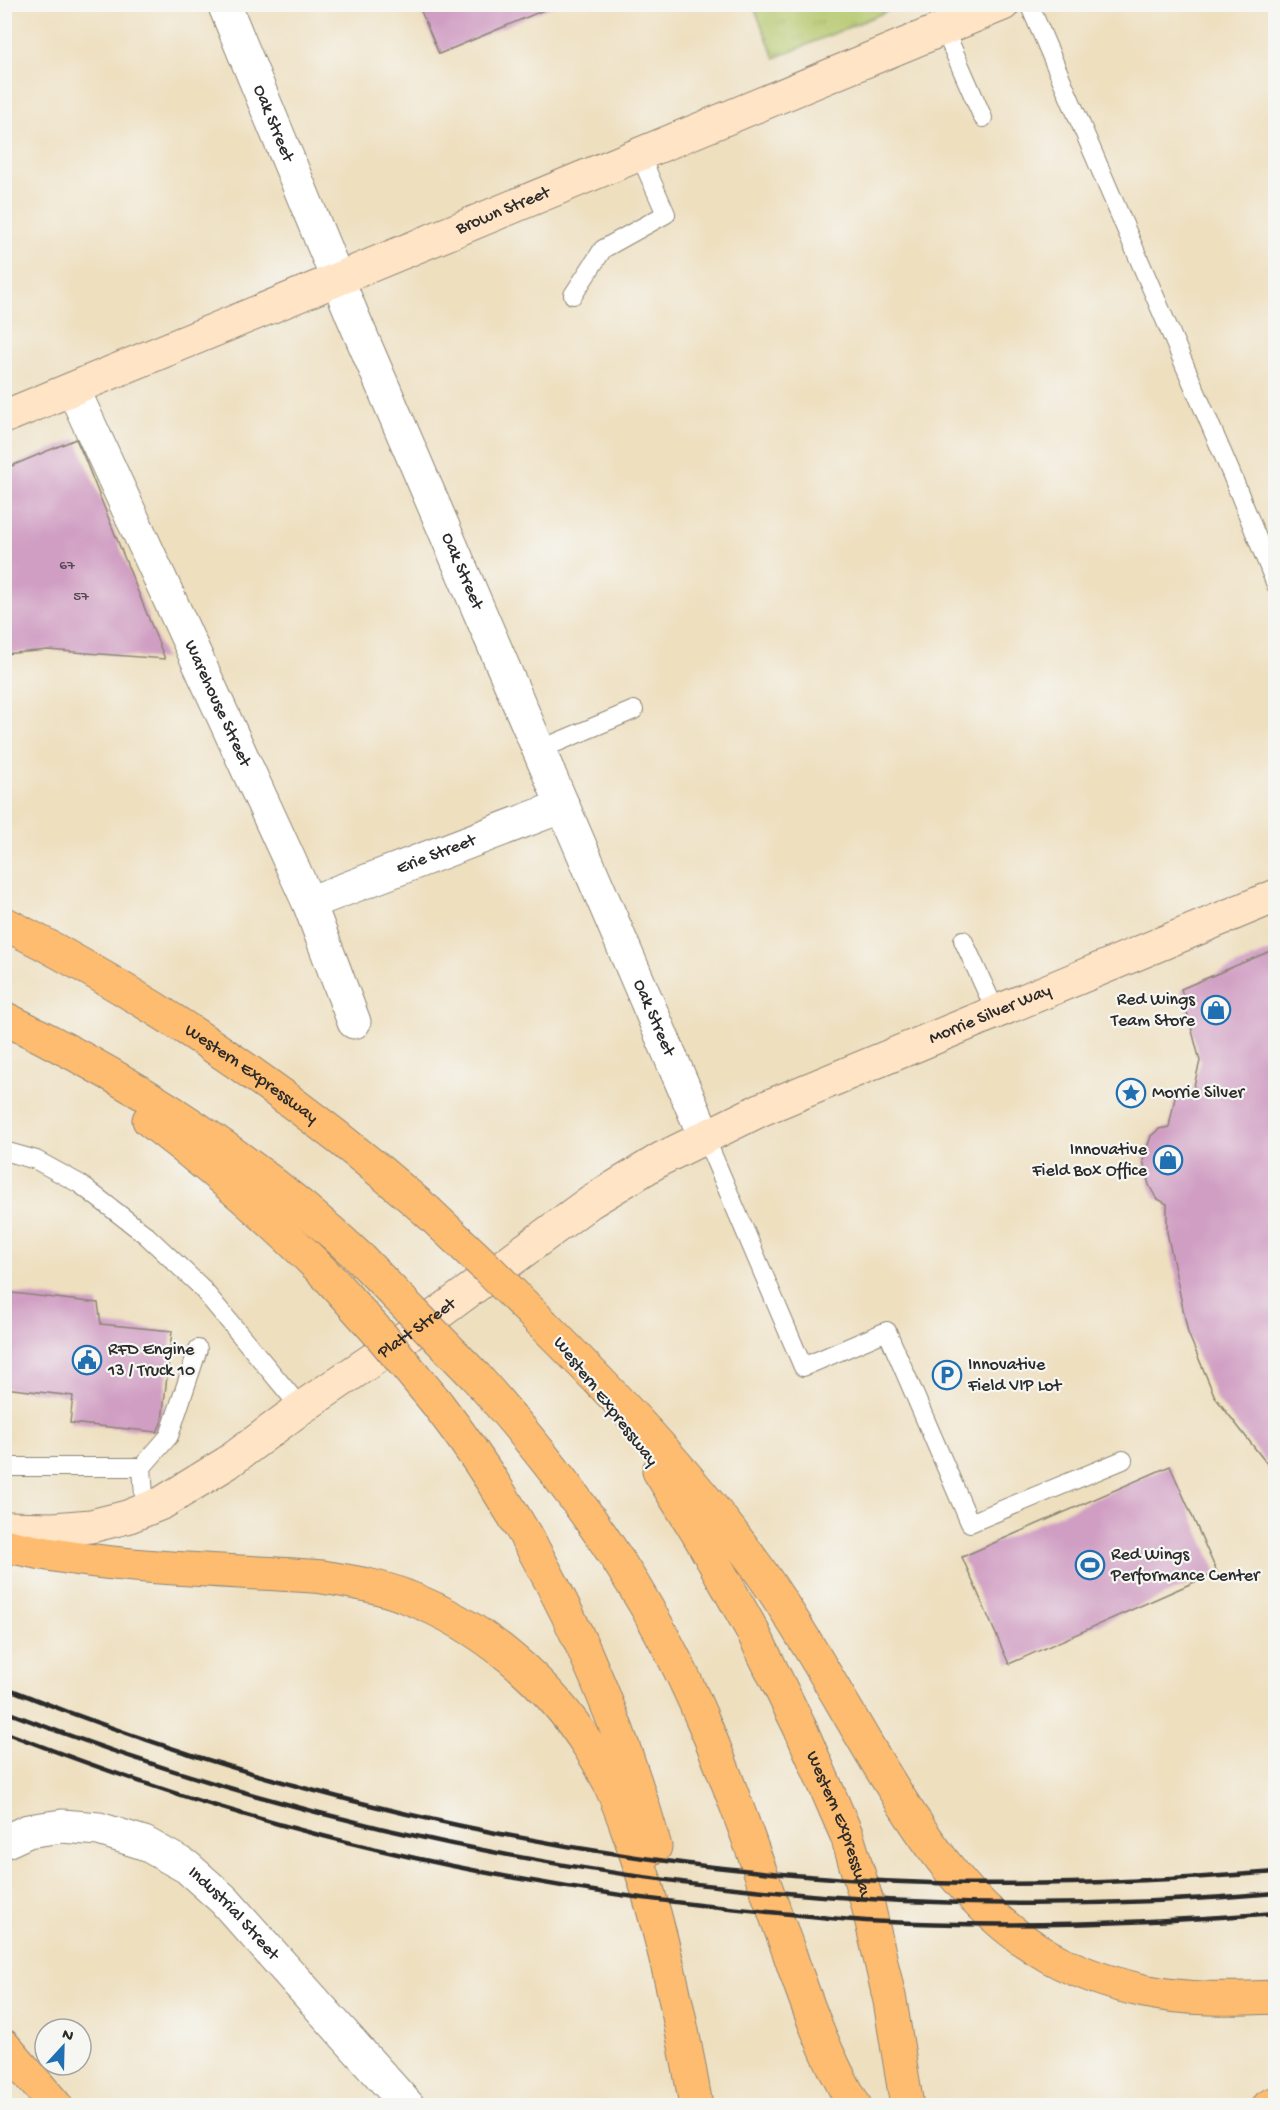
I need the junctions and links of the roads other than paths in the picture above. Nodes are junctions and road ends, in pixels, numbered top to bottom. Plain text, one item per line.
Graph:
1 (224, 4) edge
2 (1003, 4) edge
3 (1029, 4) edge
4 (944, 29) junction
5 (983, 118) dead end
6 (640, 155) junction
7 (338, 279) junction
8 (573, 295) dead end
9 (73, 389) junction
10 (4, 417) edge
11 (1275, 585) edge
12 (634, 710) dead end
13 (539, 750) junction
14 (563, 806) junction
15 (1275, 896) edge
16 (309, 903) junction
17 (4, 923) edge
18 (963, 940) dead end
19 (996, 1012) junction
20 (4, 1018) edge
21 (354, 1022) dead end
22 (4, 1025) edge
23 (705, 1137) junction
24 (4, 1151) edge
25 (544, 1325) junction
26 (198, 1349) dead end
27 (301, 1408) junction
28 (1123, 1460) dead end
29 (4, 1467) edge
30 (142, 1467) junction
31 (136, 1513) junction
32 (4, 1528) edge
33 (4, 1545) edge
34 (4, 1842) edge
35 (1275, 1983) edge
36 (1145, 1991) junction
37 (1275, 1998) edge
38 (4, 2046) edge
39 (906, 2099) edge
40 (695, 2103) edge
41 (1275, 2103) edge
42 (56, 2106) edge
43 (408, 2106) edge
44 (855, 2106) edge
45 (1269, 2106) edge

1 - 7 street, Oak Street
2 - 4 main road, Brown Street
3 - 11 lane
4 - 5 lane
4 - 6 main road, Brown Street
6 - 7 main road, Brown Street
6 - 8 lane
7 - 9 main road, Brown Street
7 - 13 street, Oak Street
9 - 10 main road, Brown Street
9 - 16 street, Warehouse Street
12 - 13 lane
13 - 14 street, Oak Street
14 - 16 street, Erie Street
14 - 23 street, Oak Street
15 - 19 main road, Morrie Silver Way
16 - 21 street, Warehouse Street
17 - 25 main road, Western Expressway, bridge
18 - 19 lane
19 - 23 main road, Morrie Silver Way
20 - 44 main road, bridge
22 - 40 main road, bridge
23 - 27 main road, Platt Street
23 - 28 lane
24 - 27 lane
25 - 36 main road
25 - 39 main road, Western Expressway
26 - 30 lane
27 - 31 main road, Platt Street
29 - 30 lane
30 - 31 lane
31 - 32 main road, Platt Street
33 - 40 main road
34 - 43 street, Industrial Street
35 - 36 main road
36 - 37 main road
38 - 42 main road
41 - 45 main road

